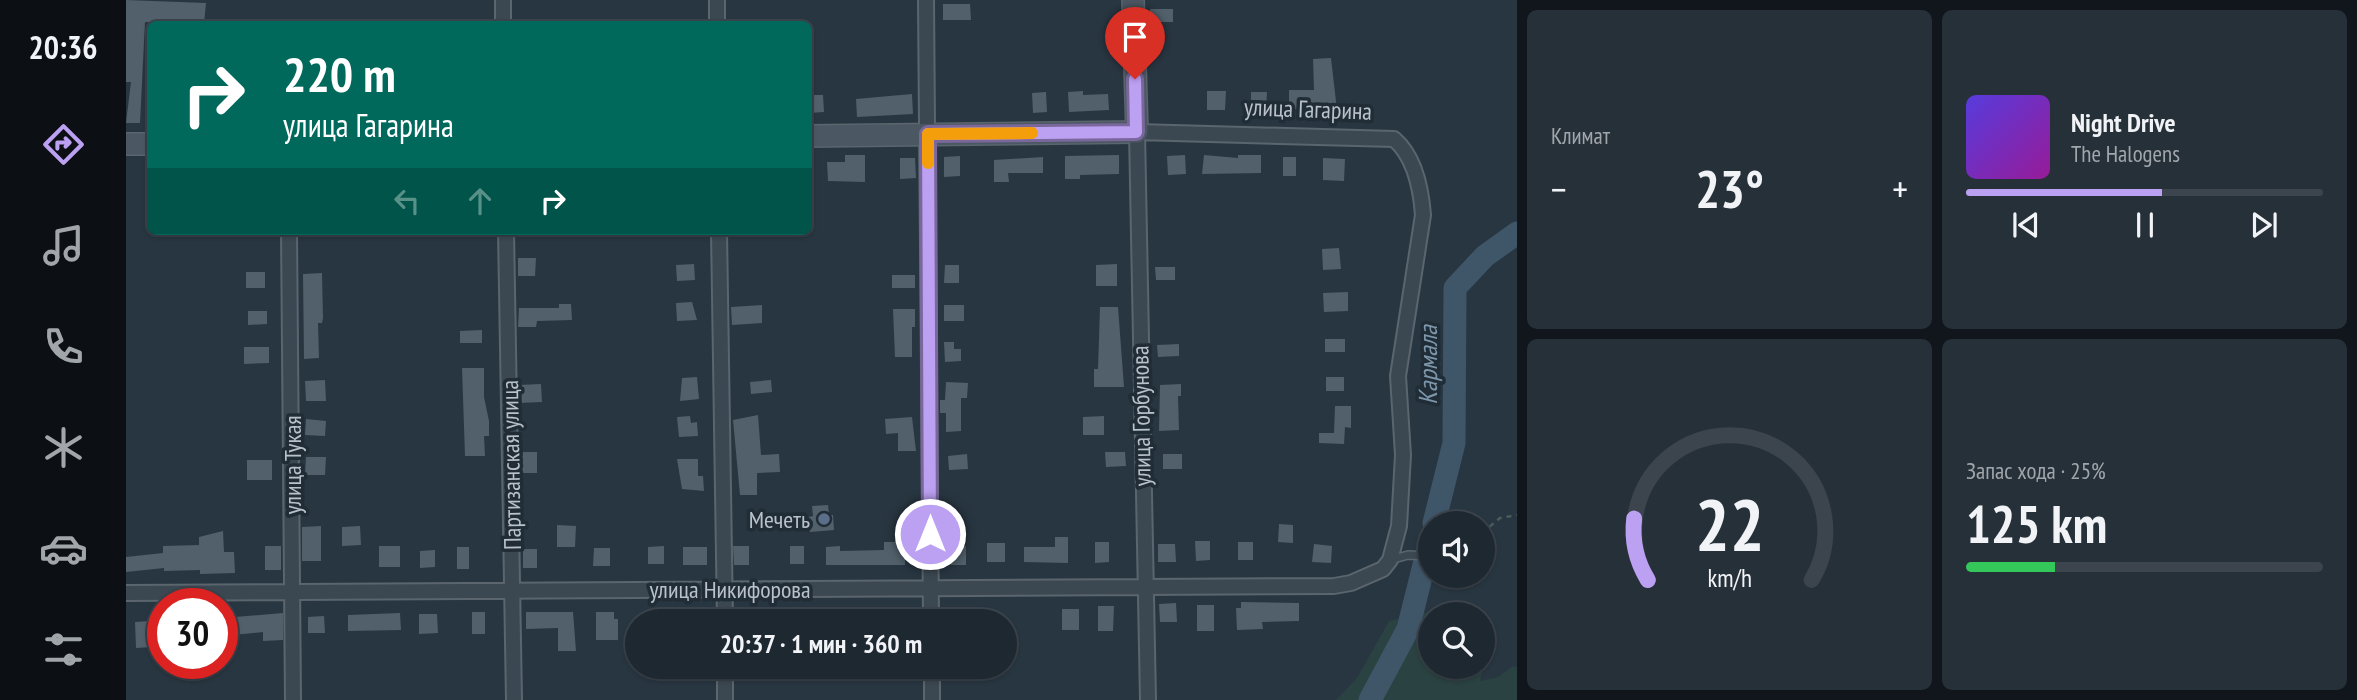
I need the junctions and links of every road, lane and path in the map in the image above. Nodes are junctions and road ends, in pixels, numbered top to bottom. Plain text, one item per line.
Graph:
1 (503, 0) edge
2 (717, 0) edge
3 (926, 0) edge
4 (1133, 0) edge
5 (503, 21) edge
6 (717, 21) edge
7 (1136, 132) junction
8 (928, 134) junction
9 (812, 136) edge
10 (126, 144) edge
11 (147, 144) edge
12 (289, 235) edge
13 (506, 235) edge
14 (719, 235) edge
15 (1517, 515) edge
16 (1495, 522) edge
17 (1418, 555) edge
18 (1390, 560) junction
19 (931, 587) junction
20 (1144, 587) junction
21 (726, 589) junction
22 (514, 590) junction
23 (291, 592) junction
24 (126, 593) edge
25 (725, 609) edge
26 (931, 609) edge
27 (725, 679) edge
28 (932, 679) edge
29 (293, 700) edge
30 (514, 700) edge
31 (725, 700) edge
32 (932, 700) edge
33 (1147, 700) edge

1 - 5 street
2 - 6 street
3 - 8 street
4 - 7 main road
7 - 8 main road, улица Гагарина
7 - 18 street, улица Гагарина
7 - 20 street, улица Горбунова
8 - 9 main road, улица Гагарина
8 - 19 street
10 - 11 main road
12 - 23 street, улица Тукая
13 - 22 street, Партизанская улица
14 - 21 street
15 - 16 path
17 - 18 lane
18 - 20 street, улица Никифорова
19 - 20 street, улица Никифорова
19 - 21 street, улица Никифорова
19 - 26 street
20 - 33 street, улица Горбунова
21 - 22 street, улица Никифорова
21 - 25 street
22 - 23 street, улица Никифорова
22 - 30 street, Партизанская улица
23 - 24 street, улица Никифорова
23 - 29 street, улица Тукая
27 - 31 street
28 - 32 street

